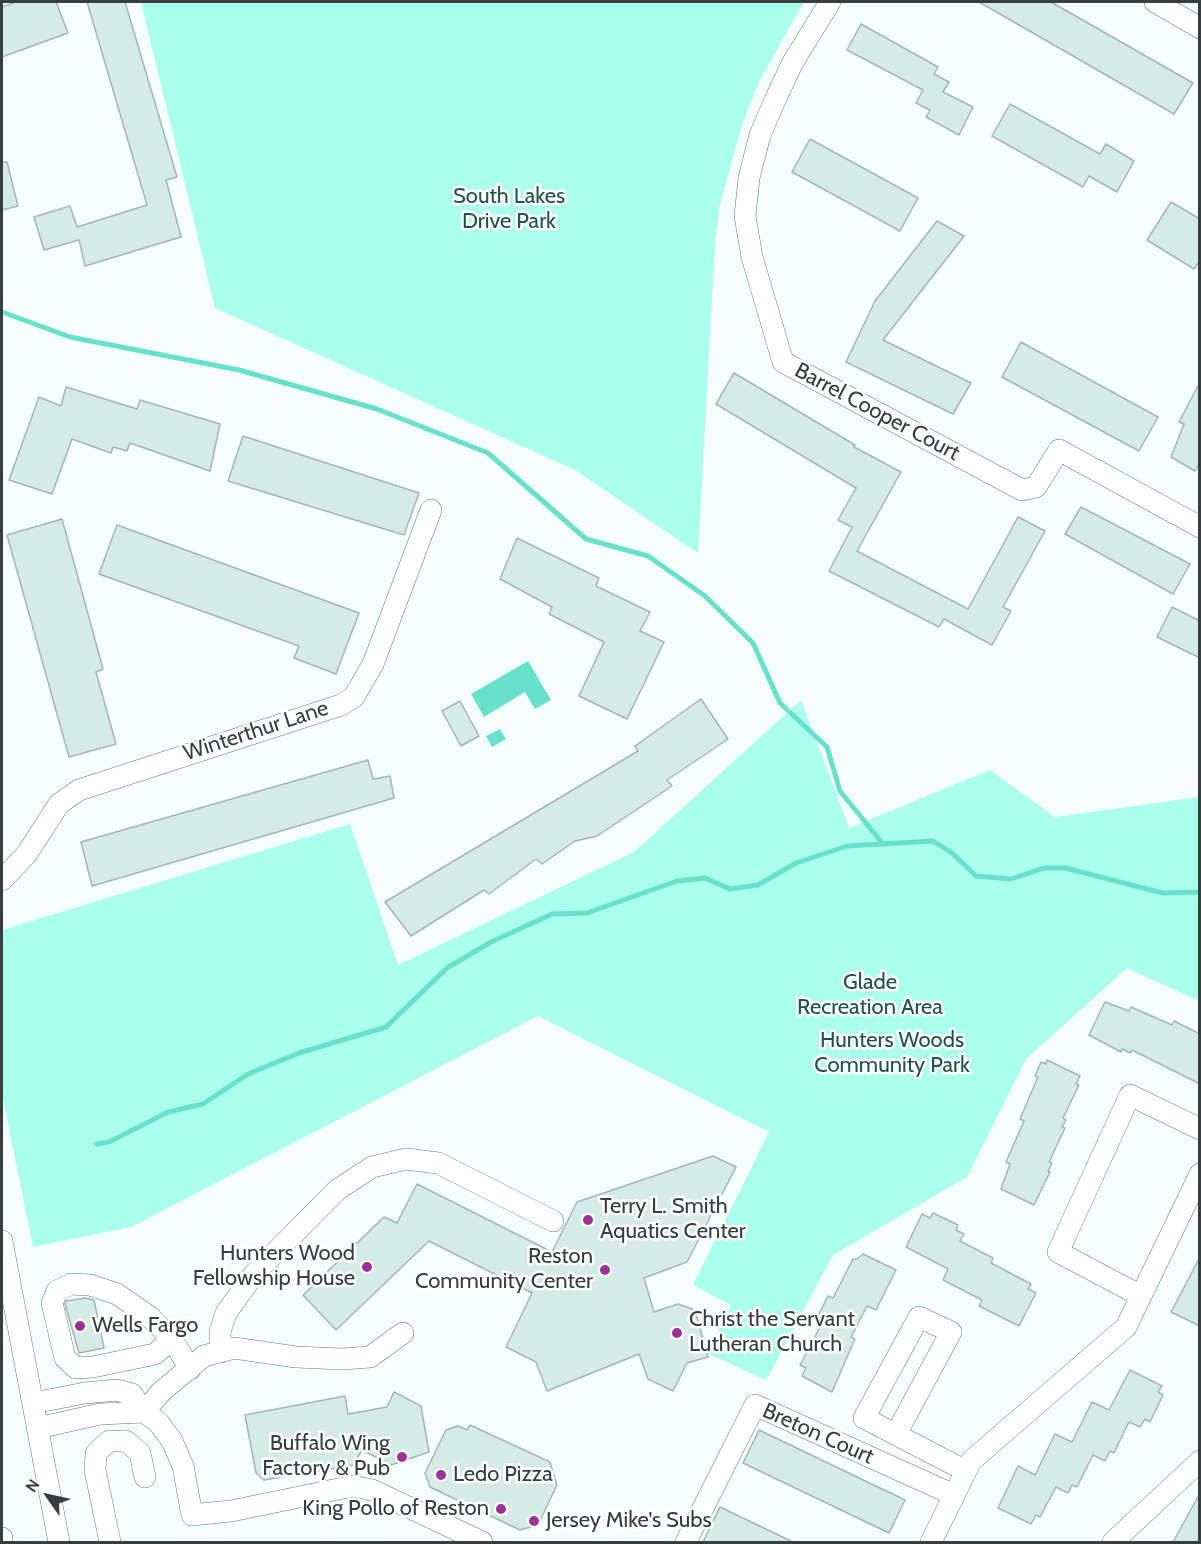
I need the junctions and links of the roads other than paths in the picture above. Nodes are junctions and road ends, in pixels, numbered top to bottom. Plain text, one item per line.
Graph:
1 (830, 2) edge
2 (1155, 2) edge
3 (1200, 28) edge
4 (431, 510) dead end
5 (1200, 527) edge
6 (2, 880) edge
7 (1200, 1129) edge
8 (1200, 1174) edge
9 (553, 1221) dead end
10 (2, 1241) edge
11 (1141, 1296) junction
12 (403, 1332) dead end
13 (11, 1339) edge
14 (172, 1339) junction
15 (221, 1352) junction
16 (190, 1369) junction
17 (33, 1403) junction
18 (144, 1412) junction
19 (38, 1428) junction
20 (896, 1434) junction
21 (1200, 1461) edge
22 (966, 1471) junction
23 (145, 1476) dead end
24 (954, 1495) junction
25 (2, 1538) edge
26 (3, 1542) edge
27 (59, 1542) edge
28 (110, 1542) edge
29 (482, 1542) edge
30 (686, 1542) edge
31 (932, 1542) edge
32 (1113, 1542) edge

1 - 5 street, Barrel Cooper Court
2 - 3 street
4 - 6 street, Winterthur Lane
7 - 11 street
8 - 11 street
9 - 15 street
10 - 13 street
11 - 22 street
12 - 15 street
13 - 17 street
14 - 14 street
14 - 16 street
15 - 16 street
16 - 18 street
17 - 18 street
17 - 19 street
18 - 19 street
18 - 29 street
19 - 27 street
20 - 20 street, Breton Court
20 - 22 street, Breton Court
21 - 32 street
22 - 24 street
23 - 28 street
24 - 30 street, Breton Court
24 - 31 street
25 - 26 street

